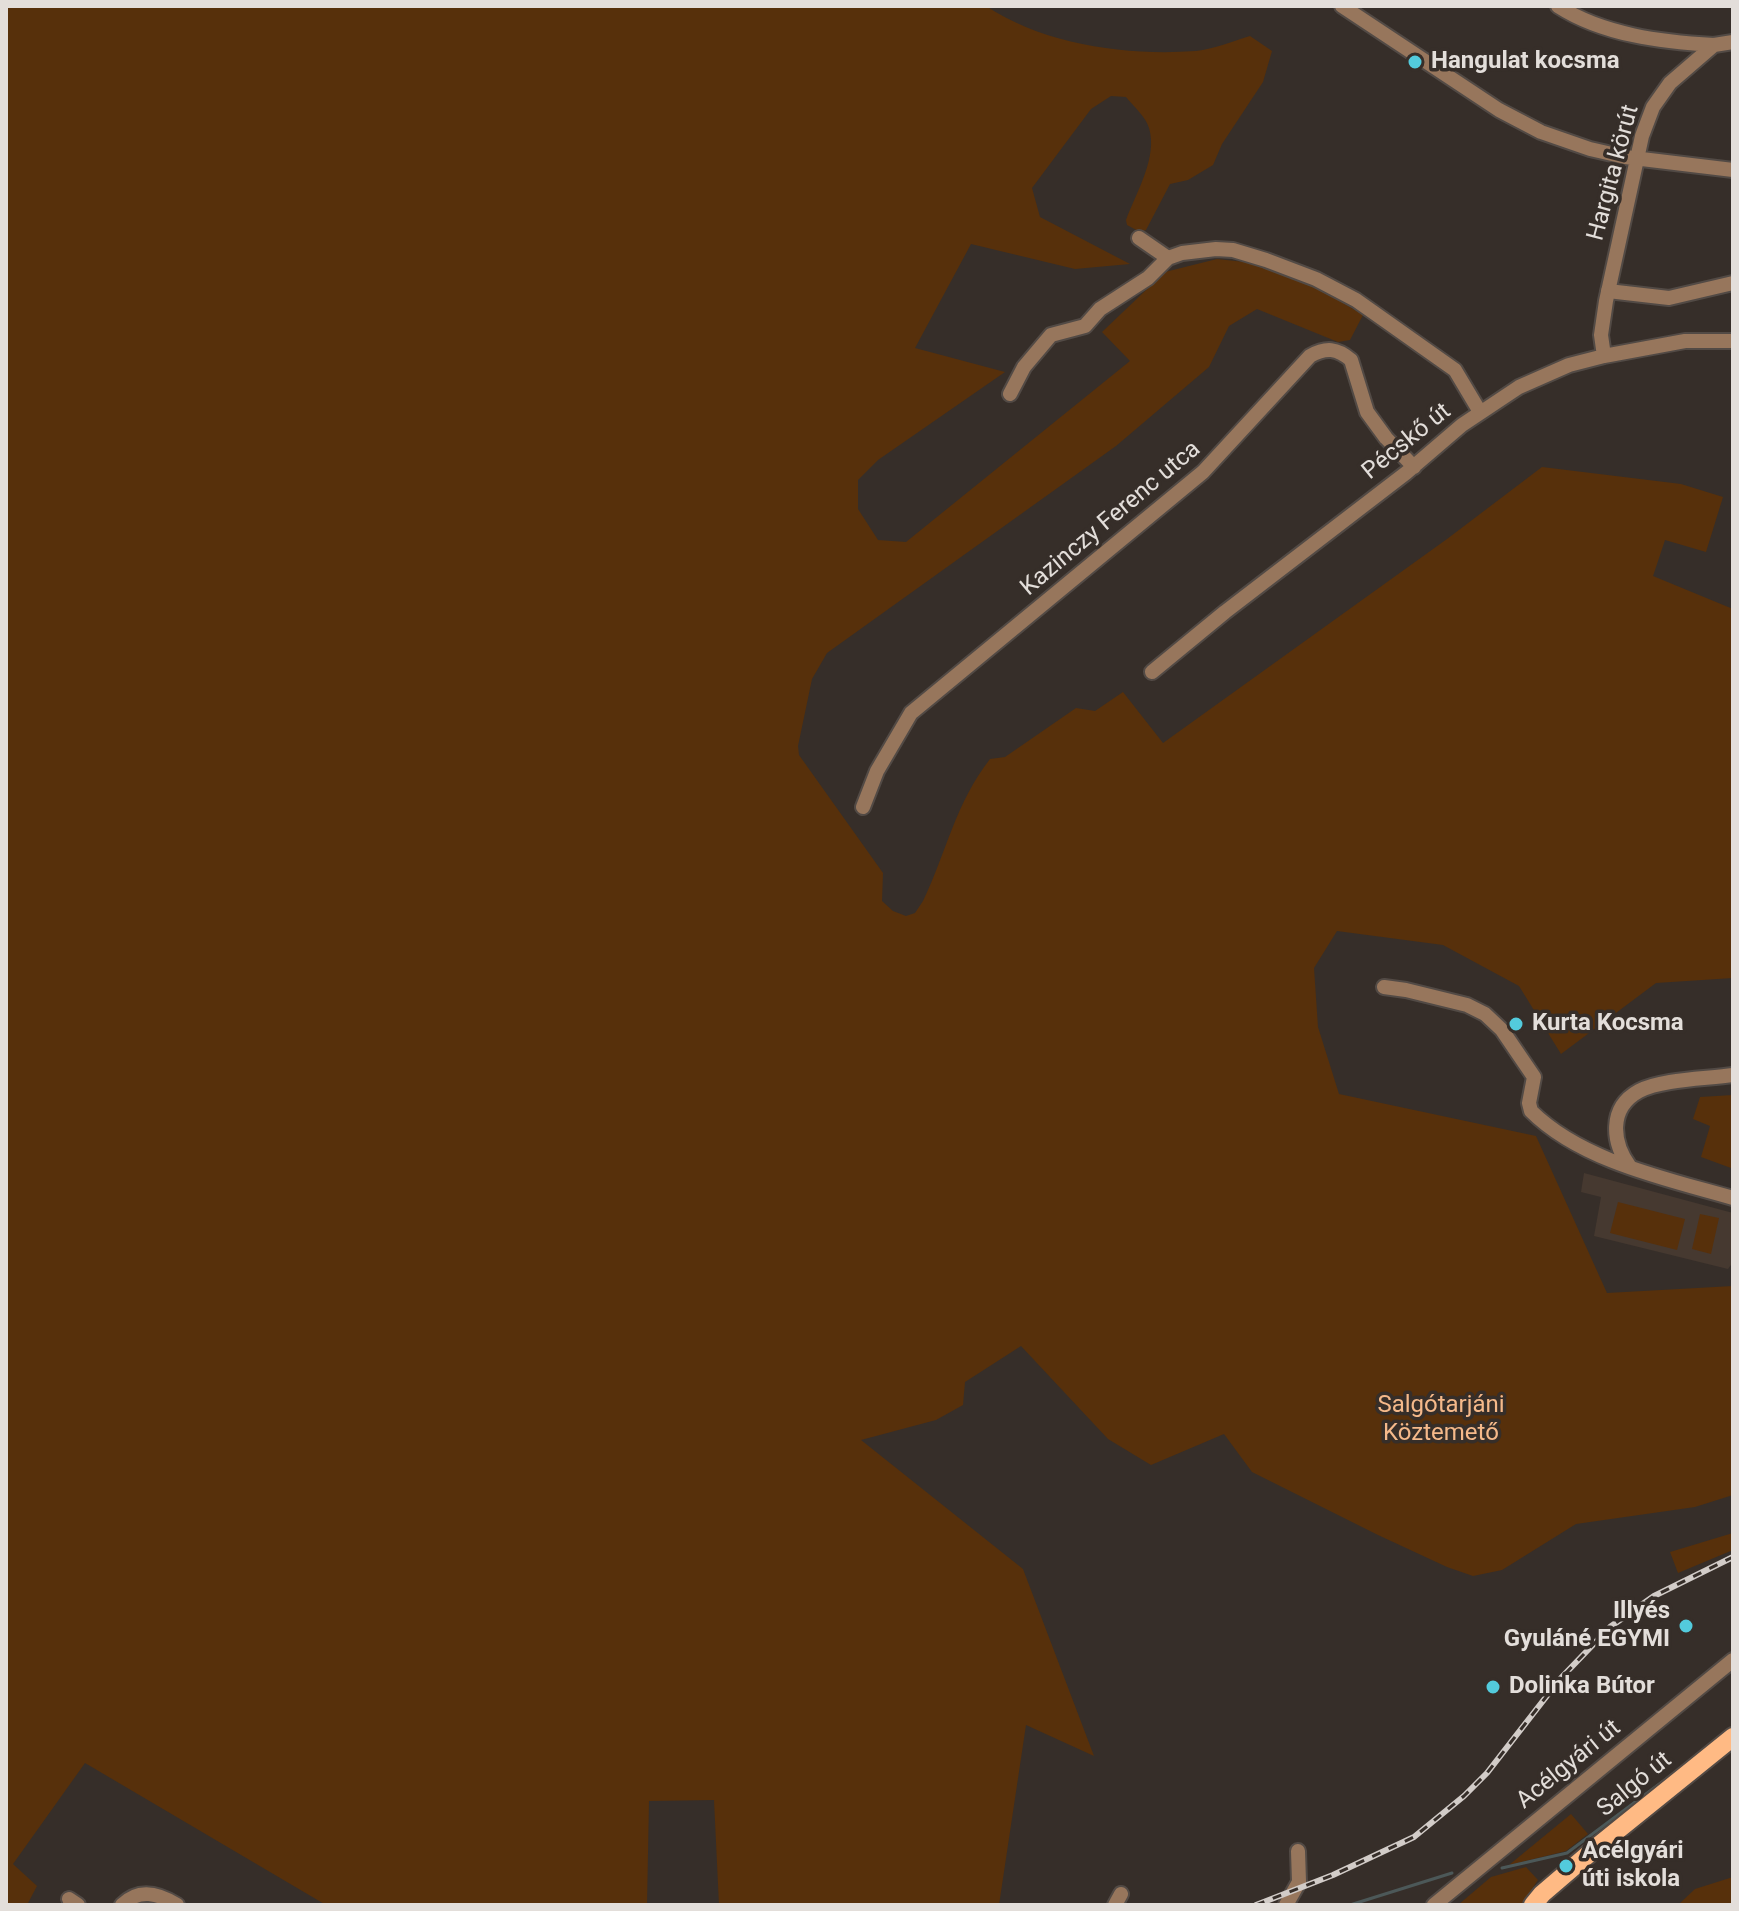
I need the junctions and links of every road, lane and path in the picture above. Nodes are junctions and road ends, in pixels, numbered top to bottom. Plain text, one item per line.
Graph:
1 (1342, 6) edge
2 (1558, 6) edge
3 (1733, 42) edge
4 (1714, 45) junction
5 (1637, 159) junction
6 (1733, 170) edge
7 (1139, 238) dead end
8 (1168, 258) junction
9 (1733, 283) edge
10 (1608, 291) junction
11 (1733, 341) edge
12 (1604, 356) junction
13 (1010, 394) dead end
14 (1480, 412) junction
15 (1414, 467) junction
16 (1152, 672) dead end
17 (863, 807) dead end
18 (1384, 987) dead end
19 (1733, 1075) edge
20 (1615, 1132) junction
21 (1597, 1154) junction
22 (1630, 1168) junction
23 (1733, 1198) edge
24 (1733, 1660) edge
25 (1733, 1737) edge
26 (1298, 1851) dead end
27 (122, 1905) edge
28 (177, 1905) edge
29 (1286, 1905) edge
30 (1434, 1905) edge
31 (1533, 1905) edge

1 - 5 street
2 - 4 street
3 - 4 street
4 - 5 street, Hargita körút
5 - 6 street
5 - 10 street, Hargita körút
7 - 8 street
8 - 13 street
8 - 14 street
9 - 10 street
10 - 12 street, Hargita körút
11 - 12 street, Pécskő út
12 - 14 street, Pécskő út
14 - 15 street, Pécskő út
15 - 16 street, Pécskő út
15 - 17 street, Kazinczy Ferenc utca
18 - 21 street
19 - 20 street
20 - 21 street
20 - 22 street
21 - 22 street
22 - 23 street
24 - 30 street, Acélgyári út
25 - 31 main road, Salgó út
26 - 29 street
27 - 28 street

